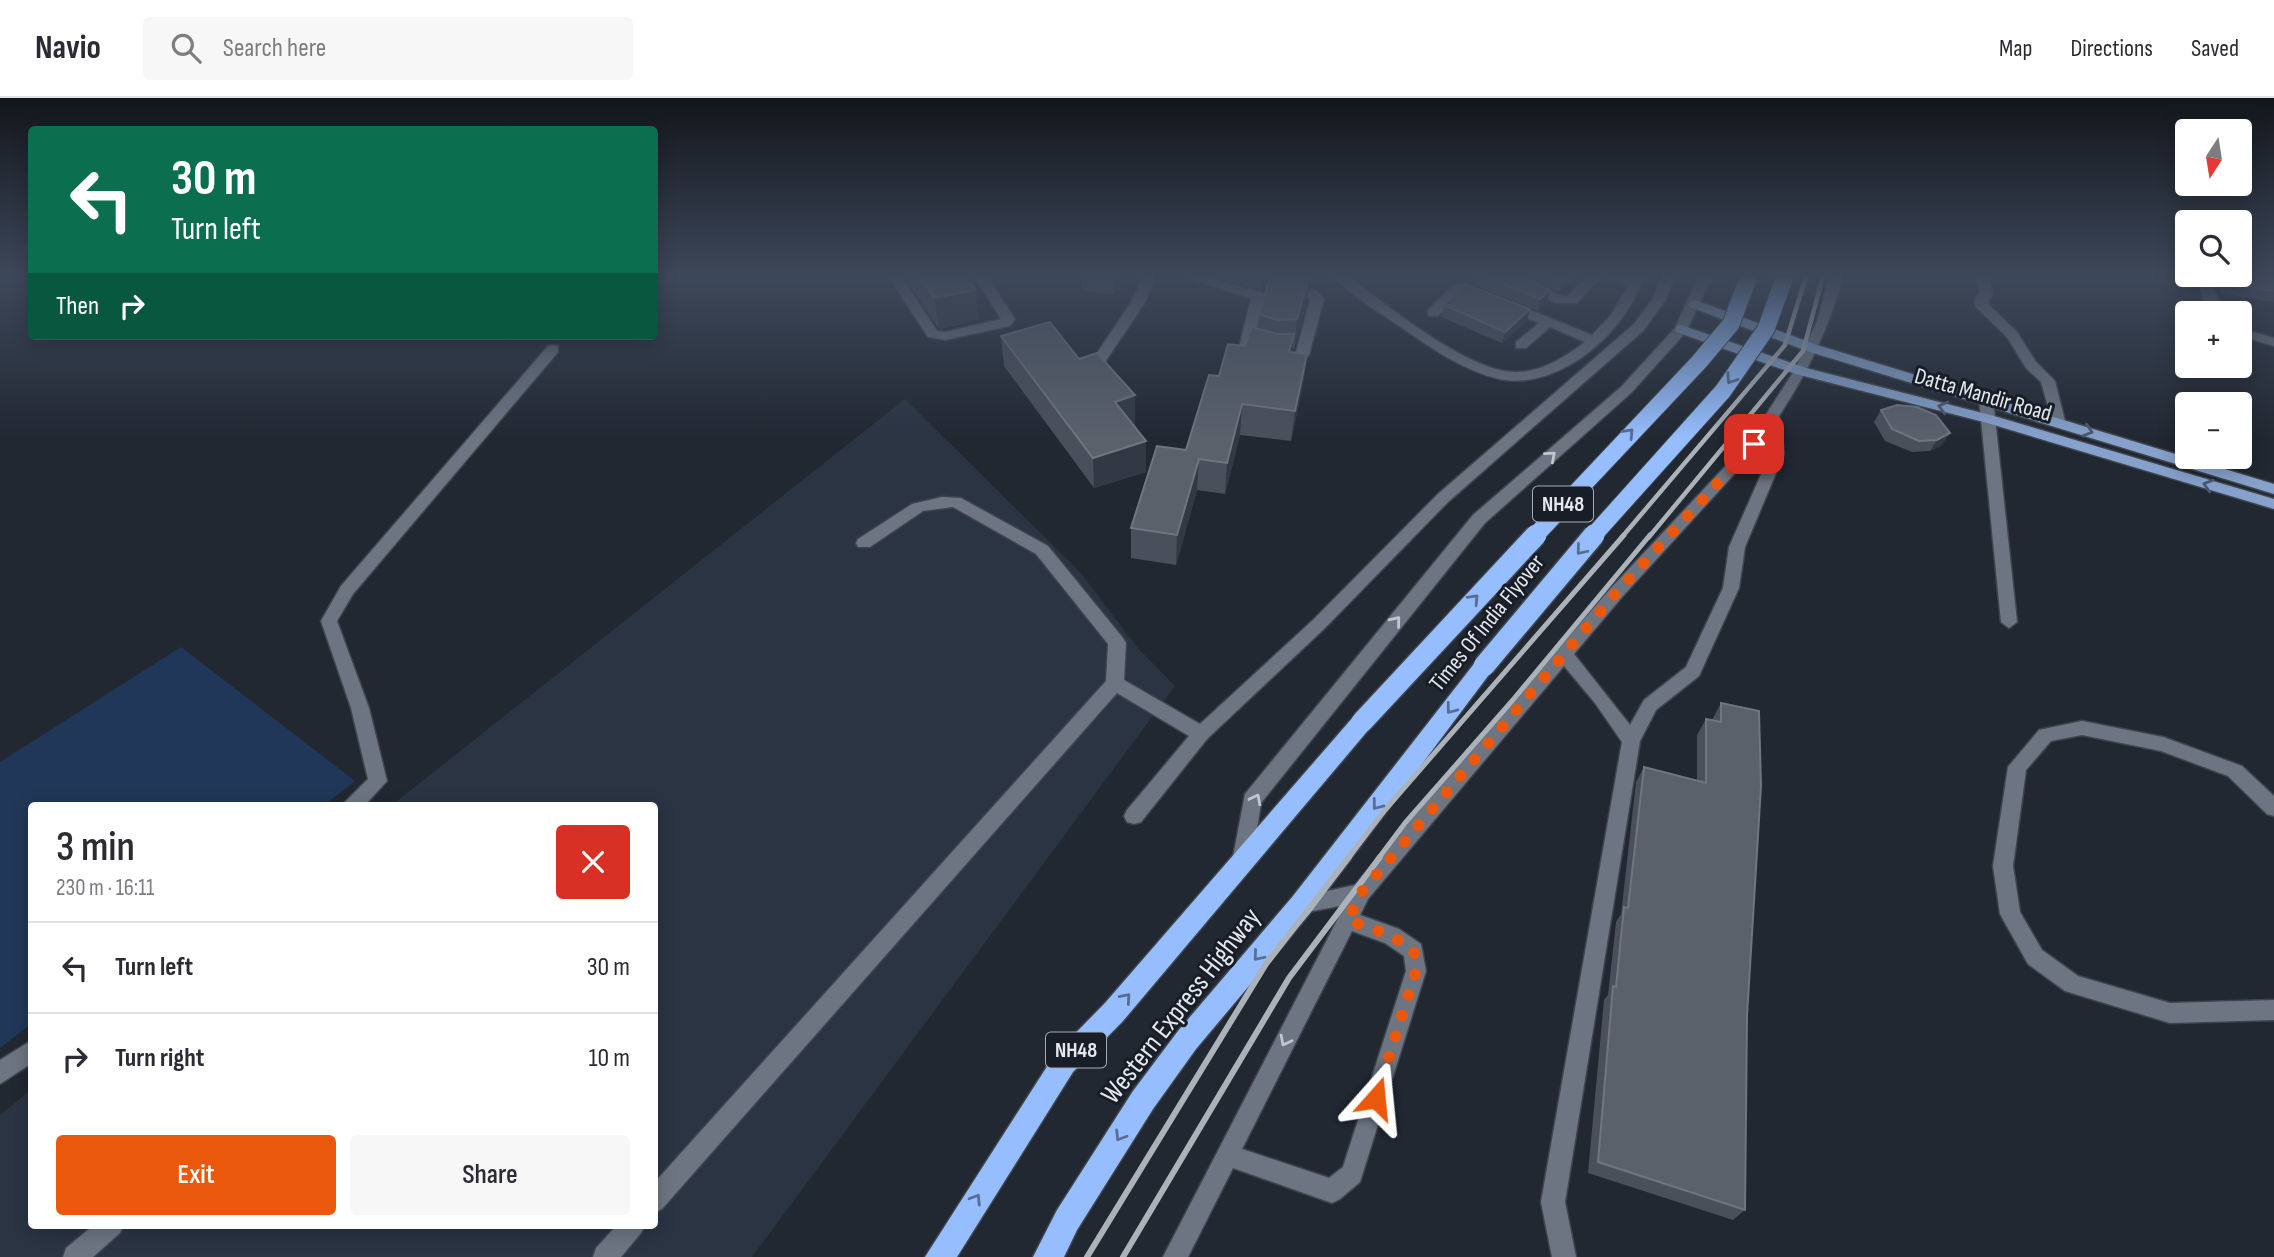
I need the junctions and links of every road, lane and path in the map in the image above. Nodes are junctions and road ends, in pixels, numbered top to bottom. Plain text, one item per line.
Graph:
1 (930, 330) edge
2 (972, 330) edge
3 (1119, 330) edge
4 (1250, 330) edge
5 (1309, 330) edge
6 (1417, 330) edge
7 (1539, 330) edge
8 (1568, 330) edge
9 (1603, 330) edge
10 (1635, 330) edge
11 (1680, 330) edge
12 (1684, 330) edge
13 (1726, 330) edge
14 (1764, 330) edge
15 (1765, 330) edge
16 (1820, 330) edge
17 (2007, 330) edge
18 (2252, 336) edge
19 (1592, 340) junction
20 (2274, 342) edge
21 (1521, 345) dead end
22 (1812, 348) junction
23 (554, 349) dead end
24 (1096, 365) edge
25 (1801, 370) junction
26 (1986, 399) junction
27 (1772, 415) junction
28 (1989, 419) junction
29 (2058, 421) junction
30 (2274, 489) edge
31 (2274, 504) edge
32 (864, 543) dead end
33 (2009, 622) dead end
34 (1564, 654) junction
35 (1115, 683) junction
36 (1201, 734) junction
37 (1631, 741) junction
38 (355, 802) edge
39 (2274, 808) edge
40 (1134, 816) dead end
41 (1242, 865) junction
42 (1361, 893) junction
43 (1302, 904) junction
44 (1348, 920) junction
45 (2274, 1010) edge
46 (28, 1053) edge
47 (0, 1073) edge
48 (1227, 1155) junction
49 (658, 1197) edge
50 (107, 1229) edge
51 (626, 1229) edge
52 (75, 1257) edge
53 (605, 1257) edge
54 (940, 1257) edge
55 (1048, 1257) edge
56 (1175, 1257) edge
57 (1564, 1257) edge

1 - 2 street
3 - 24 street
4 - 5 street
6 - 19 street
7 - 21 street
8 - 19 street
9 - 19 street
10 - 36 street
41 -> 11 street
12 - 25 main road, Datta Mandir Road
41 -> 13 highway, Times Of India Flyover / NH48, bridge
14 - 22 main road, Datta Mandir Road
15 -> 43 highway, Times Of India Flyover / NH48, bridge
16 - 22 street
17 - 29 street
18 - 20 street
22 - 25 street
22 - 26 main road, Datta Mandir Road
23 - 38 street
25 - 27 street
28 -> 25 main road, Datta Mandir Road
26 - 28 street
26 - 29 main road, Datta Mandir Road
27 - 34 street
27 - 37 street
31 -> 28 main road, Datta Mandir Road
28 - 33 street
29 -> 30 main road, Datta Mandir Road
32 - 35 street
34 - 37 street
34 - 42 street
35 - 36 street
35 - 49 street
36 - 40 street
37 - 57 street
39 - 45 street
54 -> 41 highway, Western Express Highway / NH48
42 - 43 street
42 - 44 street
43 -> 55 highway, Western Express Highway / NH48
44 -> 48 street
44 - 48 street
46 - 47 street
48 - 56 street
50 - 52 street
51 - 53 street

